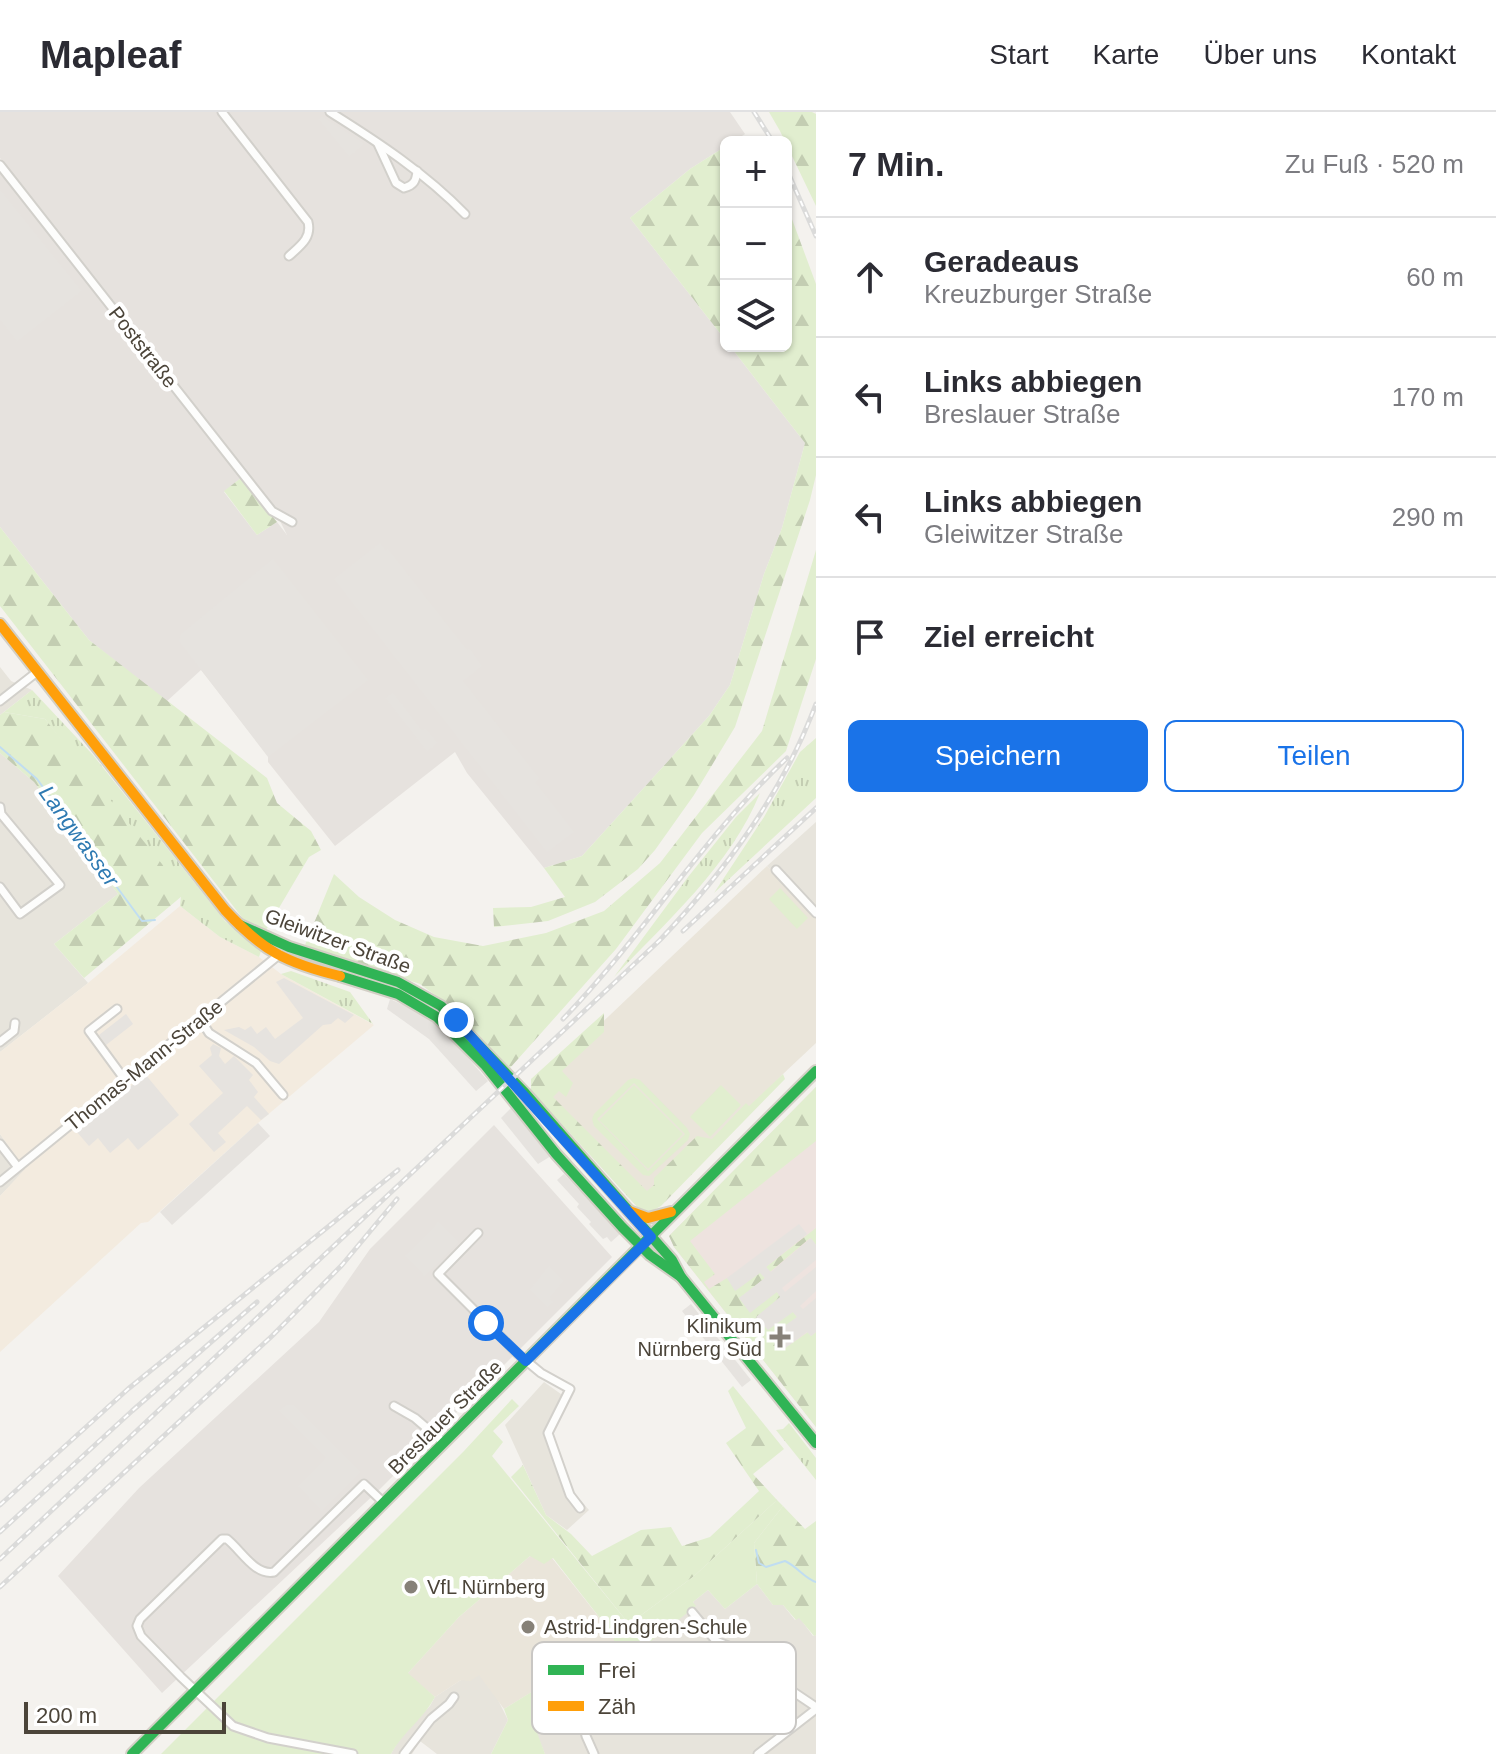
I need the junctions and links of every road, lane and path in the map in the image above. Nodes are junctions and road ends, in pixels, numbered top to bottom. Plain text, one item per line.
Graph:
1 (222, 112) edge
2 (330, 112) edge
3 (377, 142) junction
4 (0, 165) edge
5 (420, 173) junction
6 (465, 214) dead end
7 (289, 256) dead end
8 (292, 522) dead end
9 (0, 624) edge
10 (37, 672) junction
11 (0, 701) edge
12 (0, 807) edge
13 (776, 870) dead end
14 (0, 887) edge
15 (816, 913) edge
16 (240, 925) junction
17 (285, 945) junction
18 (278, 956) junction
19 (117, 1009) dead end
20 (201, 1020) junction
21 (15, 1023) dead end
22 (0, 1042) edge
23 (816, 1071) edge
24 (125, 1080) junction
25 (283, 1095) dead end
26 (0, 1144) edge
27 (17, 1166) junction
28 (0, 1182) edge
29 (627, 1211) junction
30 (674, 1211) junction
31 (478, 1233) dead end
32 (651, 1237) junction
33 (641, 1246) junction
34 (681, 1277) junction
35 (526, 1361) junction
36 (394, 1406) dead end
37 (443, 1442) junction
38 (816, 1443) edge
39 (383, 1502) junction
40 (580, 1508) dead end
41 (692, 1612) dead end
42 (718, 1642) edge
43 (195, 1690) junction
44 (796, 1694) edge
45 (454, 1697) dead end
46 (816, 1708) edge
47 (796, 1726) edge
48 (587, 1734) edge
49 (788, 1734) edge
50 (769, 1751) edge
51 (132, 1754) edge
52 (353, 1754) edge
53 (404, 1754) edge
54 (594, 1754) edge
55 (758, 1754) edge

1 - 7 street
2 - 3 street
3 - 5 street
3 - 5 street
4 - 8 street, Poststraße
5 - 6 street
9 - 10 main road, Gleiwitzer Straße
10 - 11 street
10 - 16 main road, Gleiwitzer Straße
12 - 14 street
13 - 15 street
16 - 17 main road, Gleiwitzer Straße
16 - 18 main road, Gleiwitzer Straße
17 - 18 street, Thomas-Mann-Straße
17 - 29 main road, Gleiwitzer Straße
18 - 20 street, Thomas-Mann-Straße
18 - 33 main road, Gleiwitzer Straße
19 - 24 street
20 - 24 street, Thomas-Mann-Straße
20 - 25 street
21 - 22 street
23 - 30 main road, Breslauer Straße
24 - 27 street, Thomas-Mann-Straße
26 - 27 street
27 - 28 street, Thomas-Mann-Straße
29 - 30 main road
29 - 32 main road, Gleiwitzer Straße
30 - 32 main road, Breslauer Straße
31 - 35 street
32 - 33 main road, Breslauer Straße
32 - 34 main road, Gleiwitzer Straße
33 - 34 main road, Gleiwitzer Straße
33 - 35 main road, Breslauer Straße
34 - 38 main road, Gleiwitzer Straße
35 - 37 main road, Breslauer Straße
35 - 40 street
36 - 37 street
37 - 39 main road, Breslauer Straße
39 - 43 main road, Breslauer Straße
39 - 43 street
41 - 42 street
43 - 51 main road, Breslauer Straße
43 - 52 street
44 - 46 street
45 - 53 street
46 - 47 street
48 - 54 street
49 - 50 street
50 - 55 street

